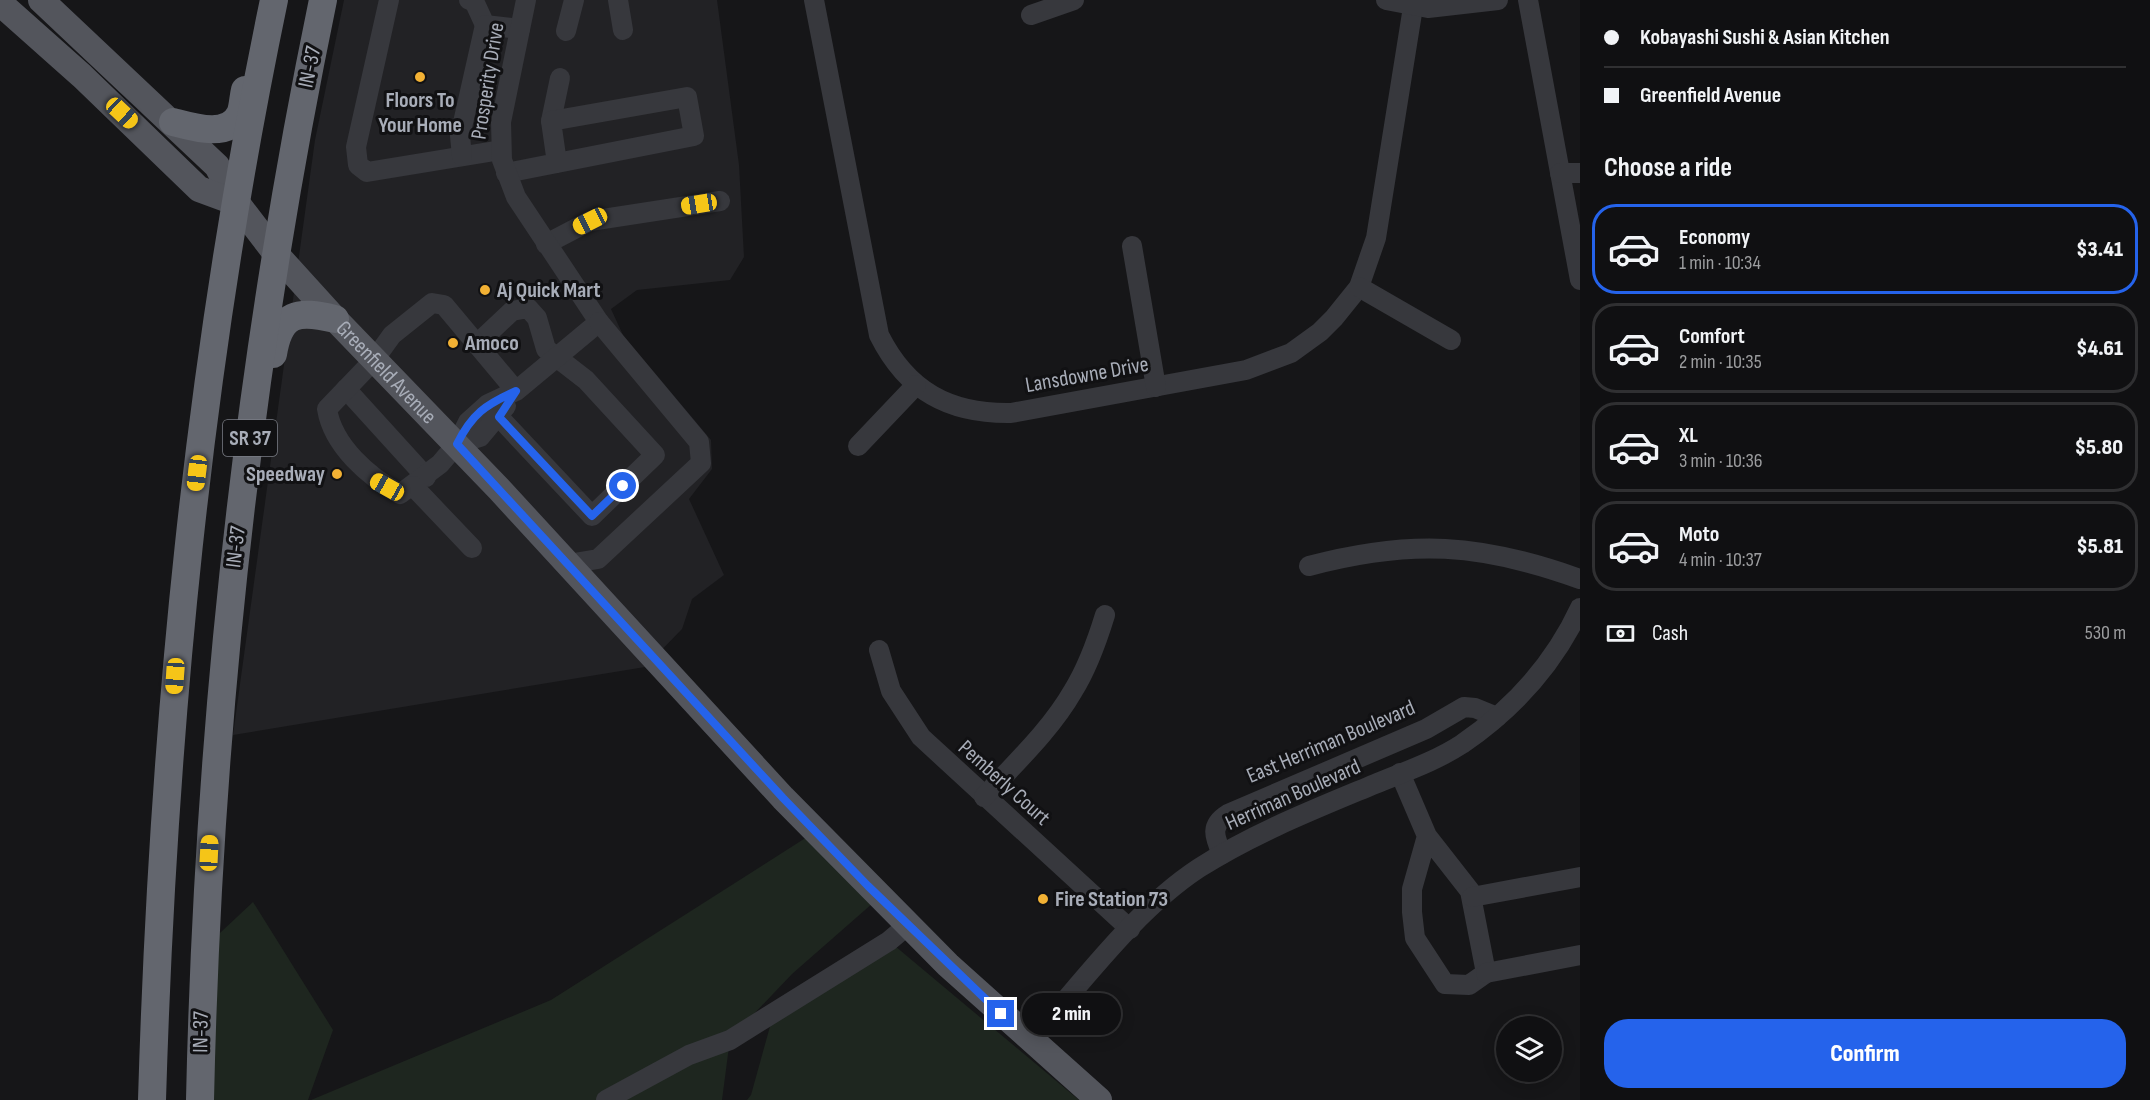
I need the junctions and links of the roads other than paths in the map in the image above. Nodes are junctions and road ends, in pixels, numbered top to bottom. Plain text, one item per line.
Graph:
1 (40, 0) edge
2 (263, 0) edge
3 (274, 0) edge
4 (323, 0) edge
5 (389, 0) edge
6 (469, 0) edge
7 (526, 0) edge
8 (574, 0) edge
9 (618, 0) edge
10 (814, 0) edge
11 (1074, 0) edge
12 (1386, 0) edge
13 (1498, 0) edge
14 (1528, 0) edge
15 (0, 3) edge
16 (1413, 7) junction
17 (1032, 15) dead end
18 (485, 25) junction
19 (520, 29) junction
20 (623, 30) dead end
21 (566, 31) dead end
22 (560, 78) dead end
23 (551, 121) junction
24 (173, 122) junction
25 (501, 150) junction
26 (462, 156) junction
27 (557, 163) junction
28 (506, 173) junction
29 (1570, 173) edge
30 (720, 201) dead end
31 (237, 203) junction
32 (546, 244) junction
33 (1132, 246) dead end
34 (276, 254) junction
35 (1580, 280) edge
36 (1359, 287) junction
37 (334, 320) junction
38 (599, 322) junction
39 (1451, 340) dead end
40 (478, 343) junction
41 (556, 358) junction
42 (374, 360) junction
43 (916, 385) junction
44 (1155, 387) junction
45 (346, 389) junction
46 (516, 391) junction
47 (499, 417) junction
48 (457, 444) junction
49 (858, 446) dead end
50 (420, 482) junction
51 (472, 548) dead end
52 (598, 559) junction
53 (568, 564) junction
54 (1309, 566) dead end
55 (1580, 579) edge
56 (1580, 608) edge
57 (1106, 615) dead end
58 (227, 621) junction
59 (879, 650) dead end
60 (698, 706) junction
61 (1497, 717) junction
62 (1400, 773) junction
63 (984, 797) junction
64 (1427, 836) junction
65 (1222, 854) junction
66 (1580, 877) edge
67 (1472, 897) junction
68 (908, 926) junction
69 (1130, 929) junction
70 (1580, 955) edge
71 (1486, 973) junction
72 (1031, 1040) junction
73 (152, 1100) edge
74 (200, 1100) edge
75 (606, 1100) edge
76 (1099, 1100) edge

1 - 24 main road, Greenfield Avenue
2 - 24 highway
3 - 31 highway, IN-37 / SR 37
4 - 34 highway, IN-37 / SR 37
5 - 26 street
6 - 18 street
7 - 19 street, Prosperity Drive
8 - 21 street
9 - 20 street
10 - 43 street, Lansdowne Drive
11 - 17 street
12 - 16 street
13 - 16 street
14 - 29 street
15 - 31 main road
16 - 36 street, Lansdowne Drive
18 - 19 street
18 - 26 street
19 - 25 street, Prosperity Drive
22 - 23 street
23 - 27 street
23 - 27 street
24 - 31 main road, Greenfield Avenue
25 - 26 street
25 - 28 street, Prosperity Drive
27 - 28 street
28 - 32 street, Prosperity Drive
29 - 35 street
30 - 32 street
31 - 34 main road, Greenfield Avenue
31 - 73 highway, IN-37 / SR 37
32 - 38 street, Prosperity Drive
33 - 44 street
34 - 37 main road, Greenfield Avenue
34 - 58 highway, IN-37 / SR 37
36 - 39 street
36 - 44 street, Lansdowne Drive
37 - 42 main road, Greenfield Avenue
37 - 58 highway
38 - 41 street
38 - 52 street, Prosperity Drive
40 - 41 street
40 - 42 street
40 - 46 street
41 - 46 street
41 - 47 street
42 - 45 street
42 - 48 main road, Greenfield Avenue
43 - 44 street, Lansdowne Drive
43 - 49 street
45 - 50 street
45 - 50 street
46 - 47 street
46 - 48 street
47 - 48 street
48 - 50 street
48 - 53 main road, Greenfield Avenue
50 - 51 street
52 - 53 street
52 - 60 street
53 - 60 main road, Greenfield Avenue
54 - 55 street
56 - 61 street, Herriman Boulevard
57 - 63 street
58 - 74 highway, IN-37 / SR 37
59 - 63 street, Pemberly Court
60 - 68 main road, Greenfield Avenue
61 - 62 street, Herriman Boulevard
61 - 65 street, East Herriman Boulevard
62 - 64 street
62 - 65 street, Herriman Boulevard
63 - 69 street, Pemberly Court
64 - 67 street
64 - 71 street
65 - 69 street, Herriman Boulevard
66 - 67 street
67 - 71 street
68 - 72 main road, Greenfield Avenue
68 - 75 street
69 - 72 street, Herriman Boulevard
70 - 71 street
72 - 76 main road, Greenfield Avenue

